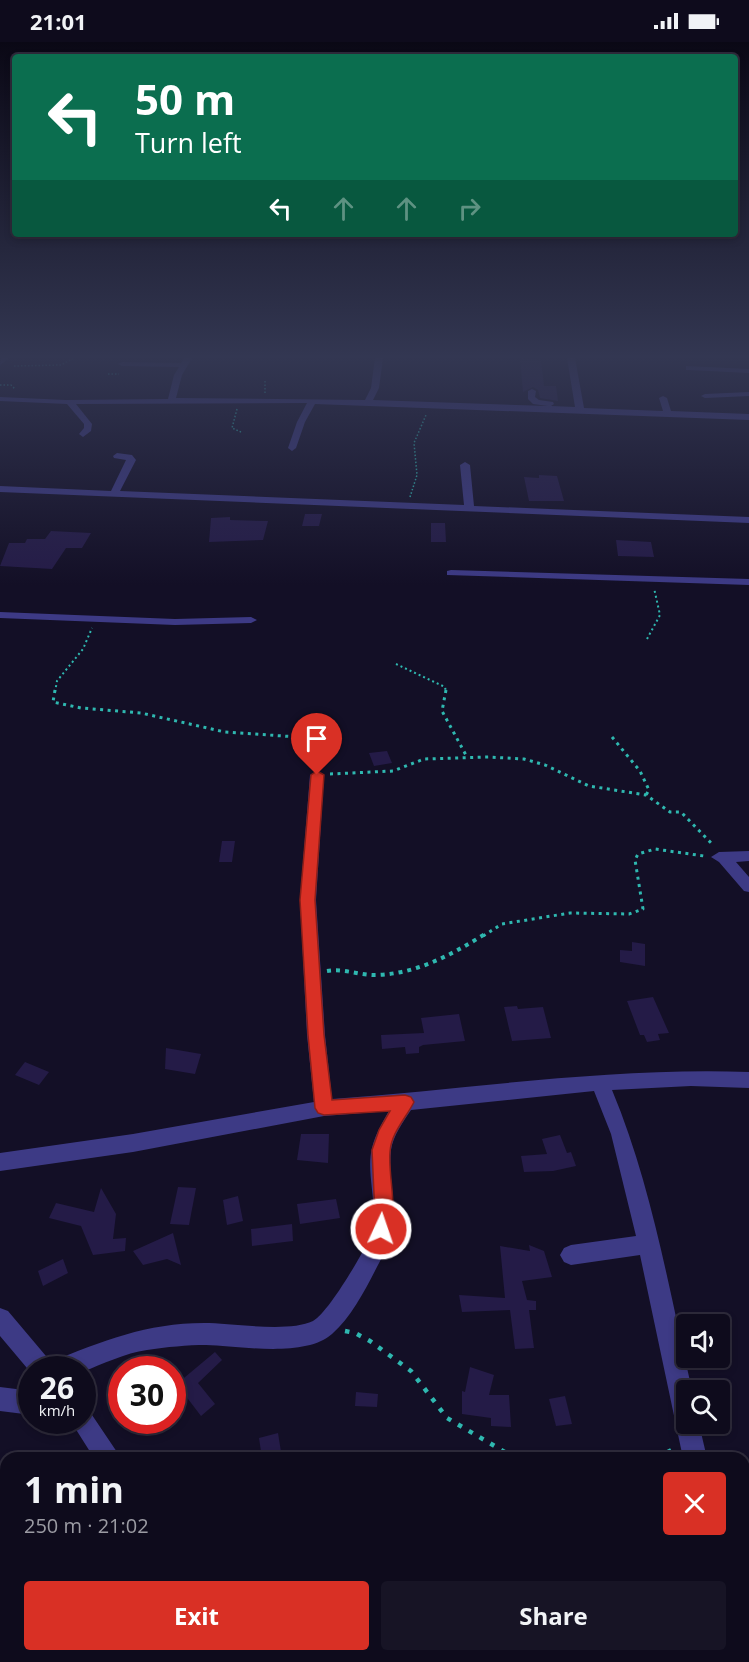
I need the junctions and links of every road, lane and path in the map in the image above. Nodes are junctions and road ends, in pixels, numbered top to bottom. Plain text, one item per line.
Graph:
1 (297, 434) edge
2 (417, 434) edge
3 (292, 448) dead end
4 (117, 456) dead end
5 (465, 465) dead end
6 (0, 489) edge
7 (114, 494) junction
8 (402, 507) junction
9 (471, 510) junction
10 (749, 520) edge
11 (451, 573) dead end
12 (650, 578) junction
13 (749, 582) edge
14 (0, 615) edge
15 (251, 620) dead end
16 (95, 621) junction
17 (647, 639) dead end
18 (396, 664) dead end
19 (612, 737) dead end
20 (467, 757) junction
21 (317, 775) junction
22 (646, 795) junction
23 (749, 856) edge
24 (722, 857) junction
25 (749, 887) edge
26 (314, 972) junction
27 (749, 1080) edge
28 (600, 1083) junction
29 (405, 1102) junction
30 (324, 1108) junction
31 (0, 1162) edge
32 (649, 1244) junction
33 (571, 1255) dead end
34 (0, 1319) edge
35 (323, 1327) junction
36 (31, 1356) edge
37 (94, 1356) edge
38 (0, 1399) edge
39 (18, 1401) edge
40 (92, 1434) edge
41 (690, 1435) edge
42 (105, 1452) edge
43 (505, 1452) edge
44 (667, 1452) edge

1 - 3 street
2 - 8 path
4 - 7 street
5 - 9 street
6 - 7 street
7 - 8 street
8 - 9 street
9 - 10 street
11 - 12 street
12 - 13 street
12 - 17 path
14 - 16 street
15 - 16 street
16 - 21 path
18 - 20 path
19 - 22 path
20 - 21 path
20 - 22 path
21 - 26 street
22 - 24 path
23 - 24 street
24 - 25 street
24 - 26 path
26 - 30 street
27 - 28 street
28 - 29 street
28 - 32 street
29 - 30 street
29 - 35 street
30 - 31 street
32 - 33 street
32 - 41 street
34 - 36 street
35 - 37 street
35 - 43 path
38 - 39 street
40 - 42 street
41 - 44 path

